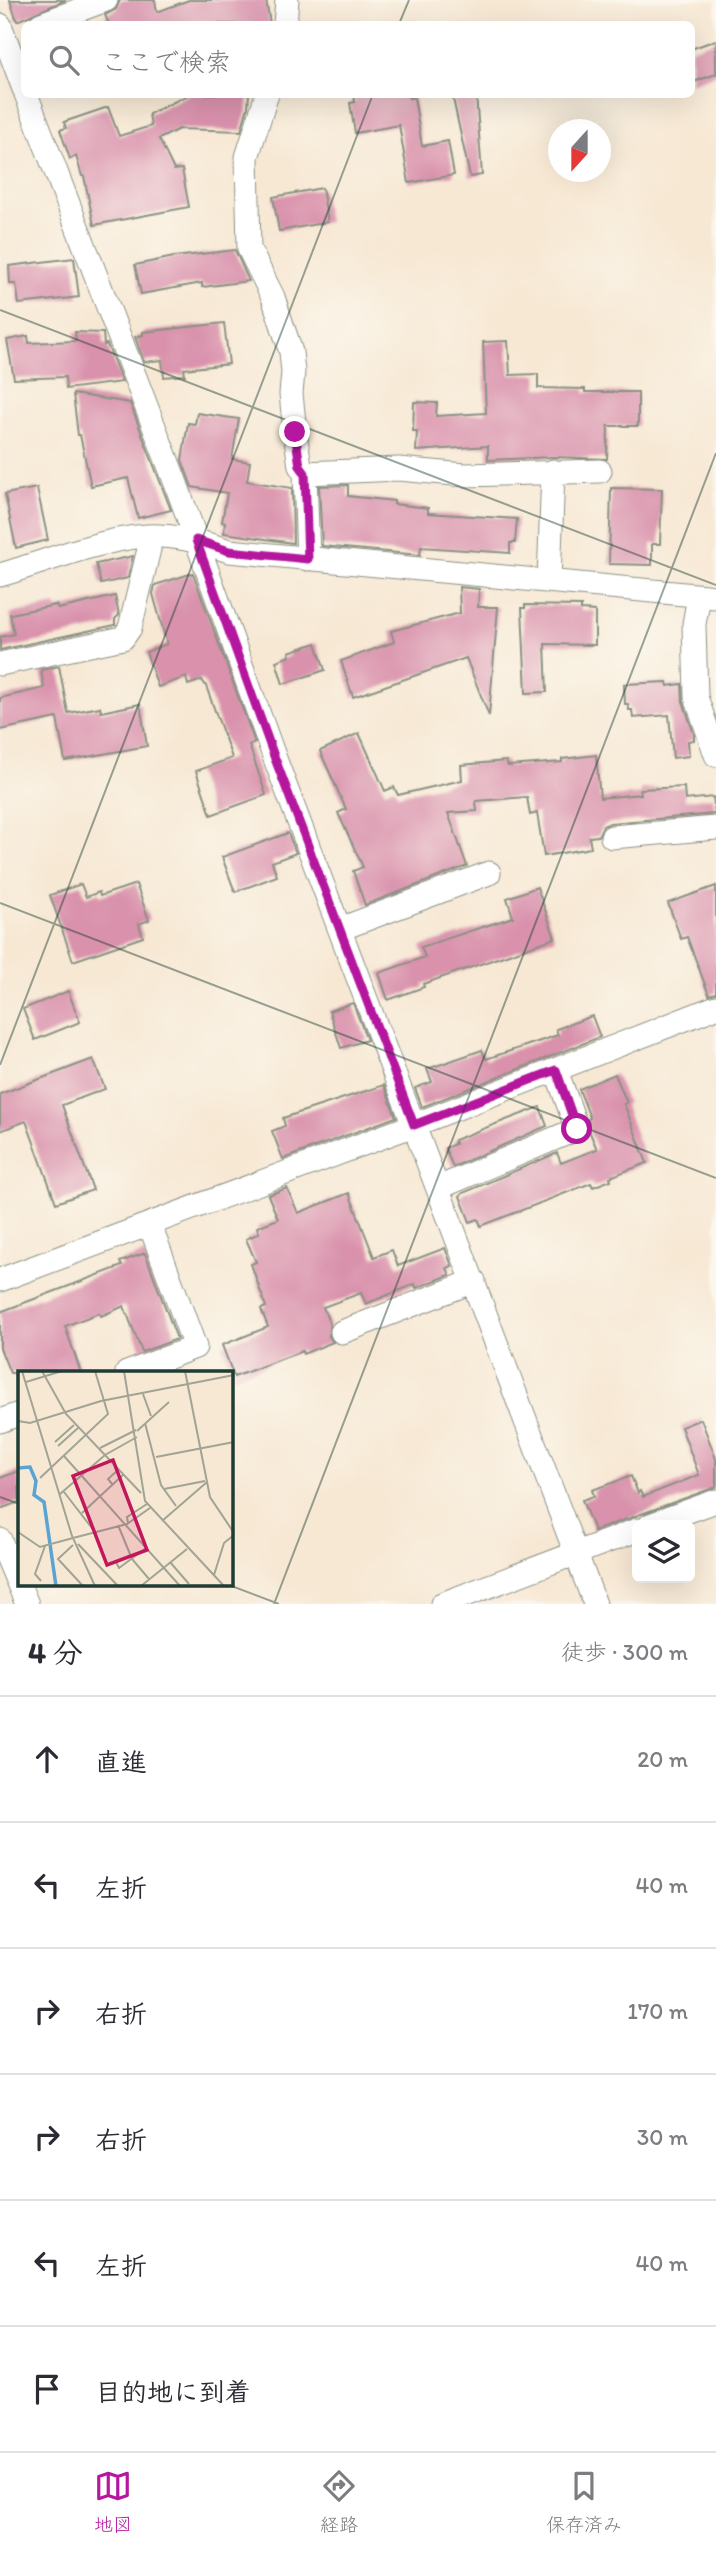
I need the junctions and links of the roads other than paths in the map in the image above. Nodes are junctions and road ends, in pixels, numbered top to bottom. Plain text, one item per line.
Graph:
1 (106, 0) edge
2 (287, 0) edge
3 (49, 21) edge
4 (285, 21) edge
5 (10, 30) edge
6 (21, 76) edge
7 (28, 98) edge
8 (266, 98) edge
9 (553, 471) junction
10 (600, 471) dead end
11 (305, 473) junction
12 (148, 537) junction
13 (196, 540) junction
14 (308, 559) junction
15 (0, 575) edge
16 (549, 581) junction
17 (707, 596) edge
18 (0, 664) edge
19 (716, 755) edge
20 (716, 828) edge
21 (612, 837) dead end
22 (489, 873) dead end
23 (340, 929) junction
24 (716, 1007) edge
25 (556, 1070) junction
26 (414, 1125) junction
27 (438, 1188) junction
28 (150, 1225) junction
29 (0, 1280) edge
30 (474, 1281) junction
31 (342, 1332) dead end
32 (132, 1371) edge
33 (18, 1414) edge
34 (0, 1421) edge
35 (716, 1500) edge
36 (663, 1520) edge
37 (632, 1532) edge
38 (0, 1540) edge
39 (576, 1553) junction
40 (18, 1583) edge
41 (20, 1587) edge
42 (27, 1604) edge
43 (442, 1604) edge
44 (595, 1604) edge

1 - 3 street
2 - 4 street
5 - 6 street
7 - 13 street
8 - 11 street
9 - 10 street
9 - 11 street
9 - 16 street
11 - 14 street
12 - 13 street
12 - 15 street
12 - 18 street
13 - 14 street
13 - 23 street
14 - 16 street
16 - 17 street
17 - 19 street
20 - 21 street
22 - 23 street
23 - 26 street
24 - 25 street
25 - 26 street
25 - 27 street
26 - 27 street
26 - 28 street
27 - 30 street
28 - 29 street
28 - 32 street
30 - 31 street
30 - 39 street
33 - 34 street
35 - 36 street
37 - 39 street
38 - 40 street
39 - 43 street
39 - 44 street
41 - 42 street

